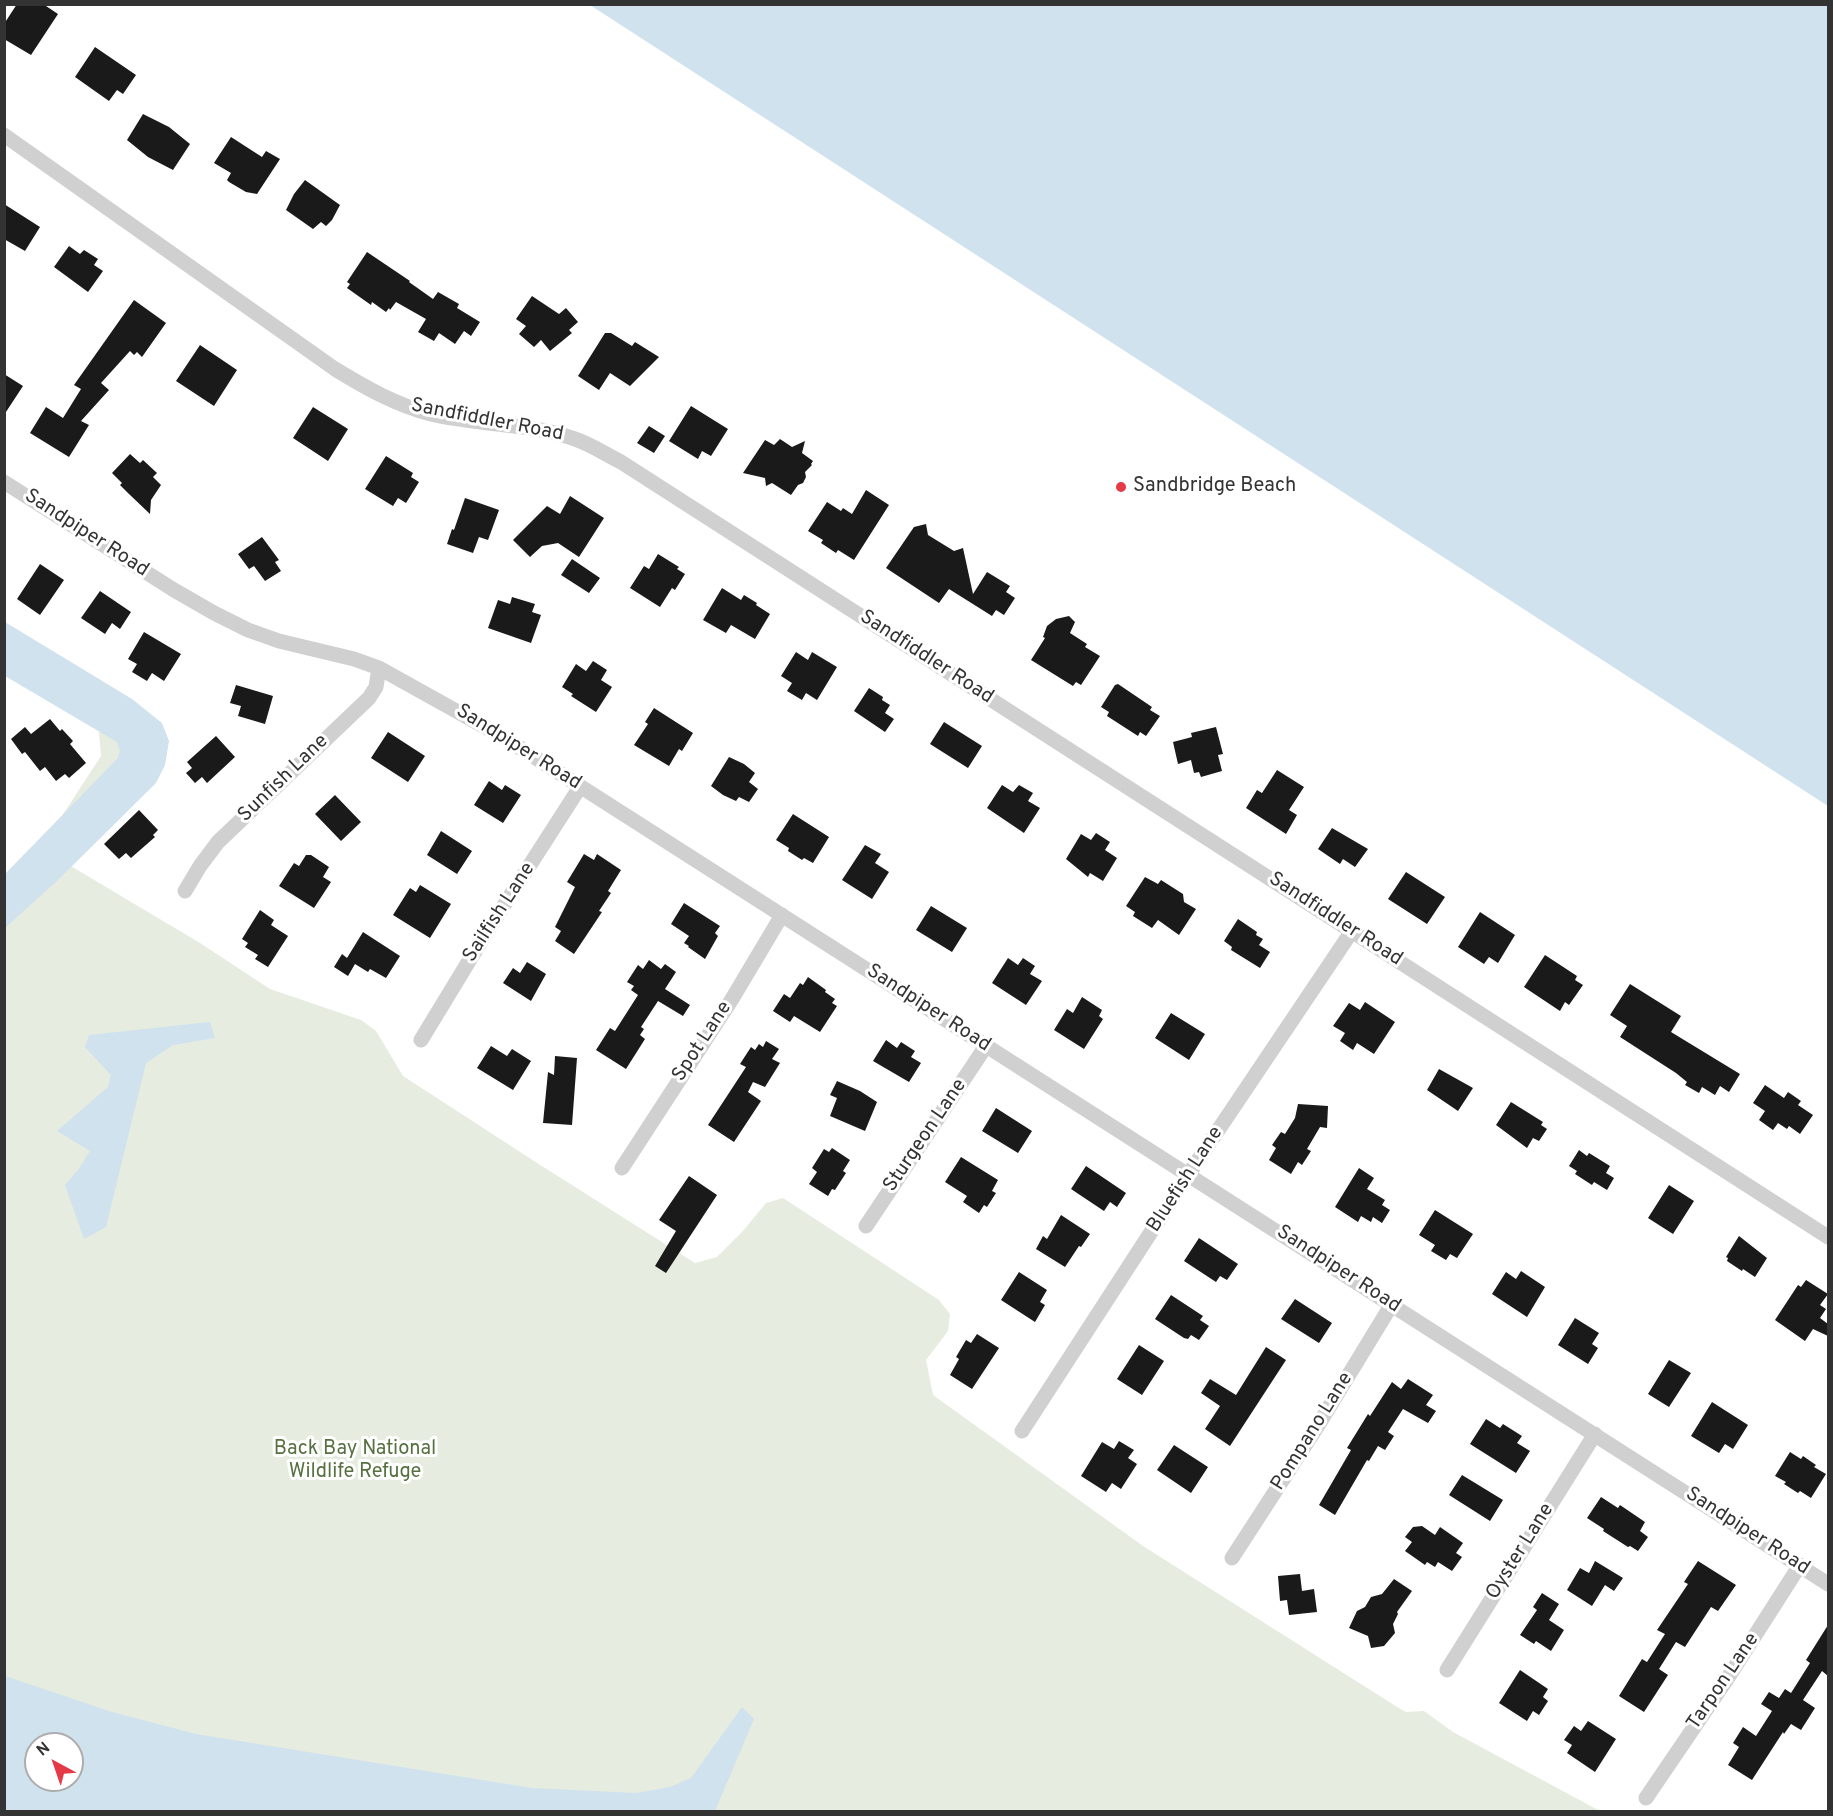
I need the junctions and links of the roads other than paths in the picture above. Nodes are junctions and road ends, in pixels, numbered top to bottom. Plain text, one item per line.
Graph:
1 (4, 135) edge
2 (4, 482) edge
3 (379, 668) junction
4 (580, 787) junction
5 (185, 891) dead end
6 (782, 915) junction
7 (1352, 931) junction
8 (421, 1040) dead end
9 (986, 1046) junction
10 (622, 1168) dead end
11 (1188, 1174) junction
12 (866, 1226) dead end
13 (1828, 1237) edge
14 (1392, 1304) junction
15 (1022, 1431) dead end
16 (1595, 1434) junction
17 (1232, 1558) dead end
18 (1800, 1565) junction
19 (1828, 1584) edge
20 (1447, 1670) dead end
21 (1646, 1798) dead end

1 - 7 street, Sandfiddler Road
2 - 3 street, Sandpiper Road
3 - 4 street, Sandpiper Road
3 - 5 street, Sunfish Lane
4 - 6 street, Sandpiper Road
4 - 8 street, Sailfish Lane
6 - 9 street, Sandpiper Road
6 - 10 street, Spot Lane
7 - 11 street, Bluefish Lane
7 - 13 street, Sandfiddler Road
9 - 11 street, Sandpiper Road
9 - 12 street, Sturgeon Lane
11 - 14 street, Sandpiper Road
11 - 15 street, Bluefish Lane
14 - 16 street, Sandpiper Road
14 - 17 street, Pompano Lane
16 - 18 street, Sandpiper Road
16 - 20 street, Oyster Lane
18 - 19 street, Sandpiper Road
18 - 21 street, Tarpon Lane

